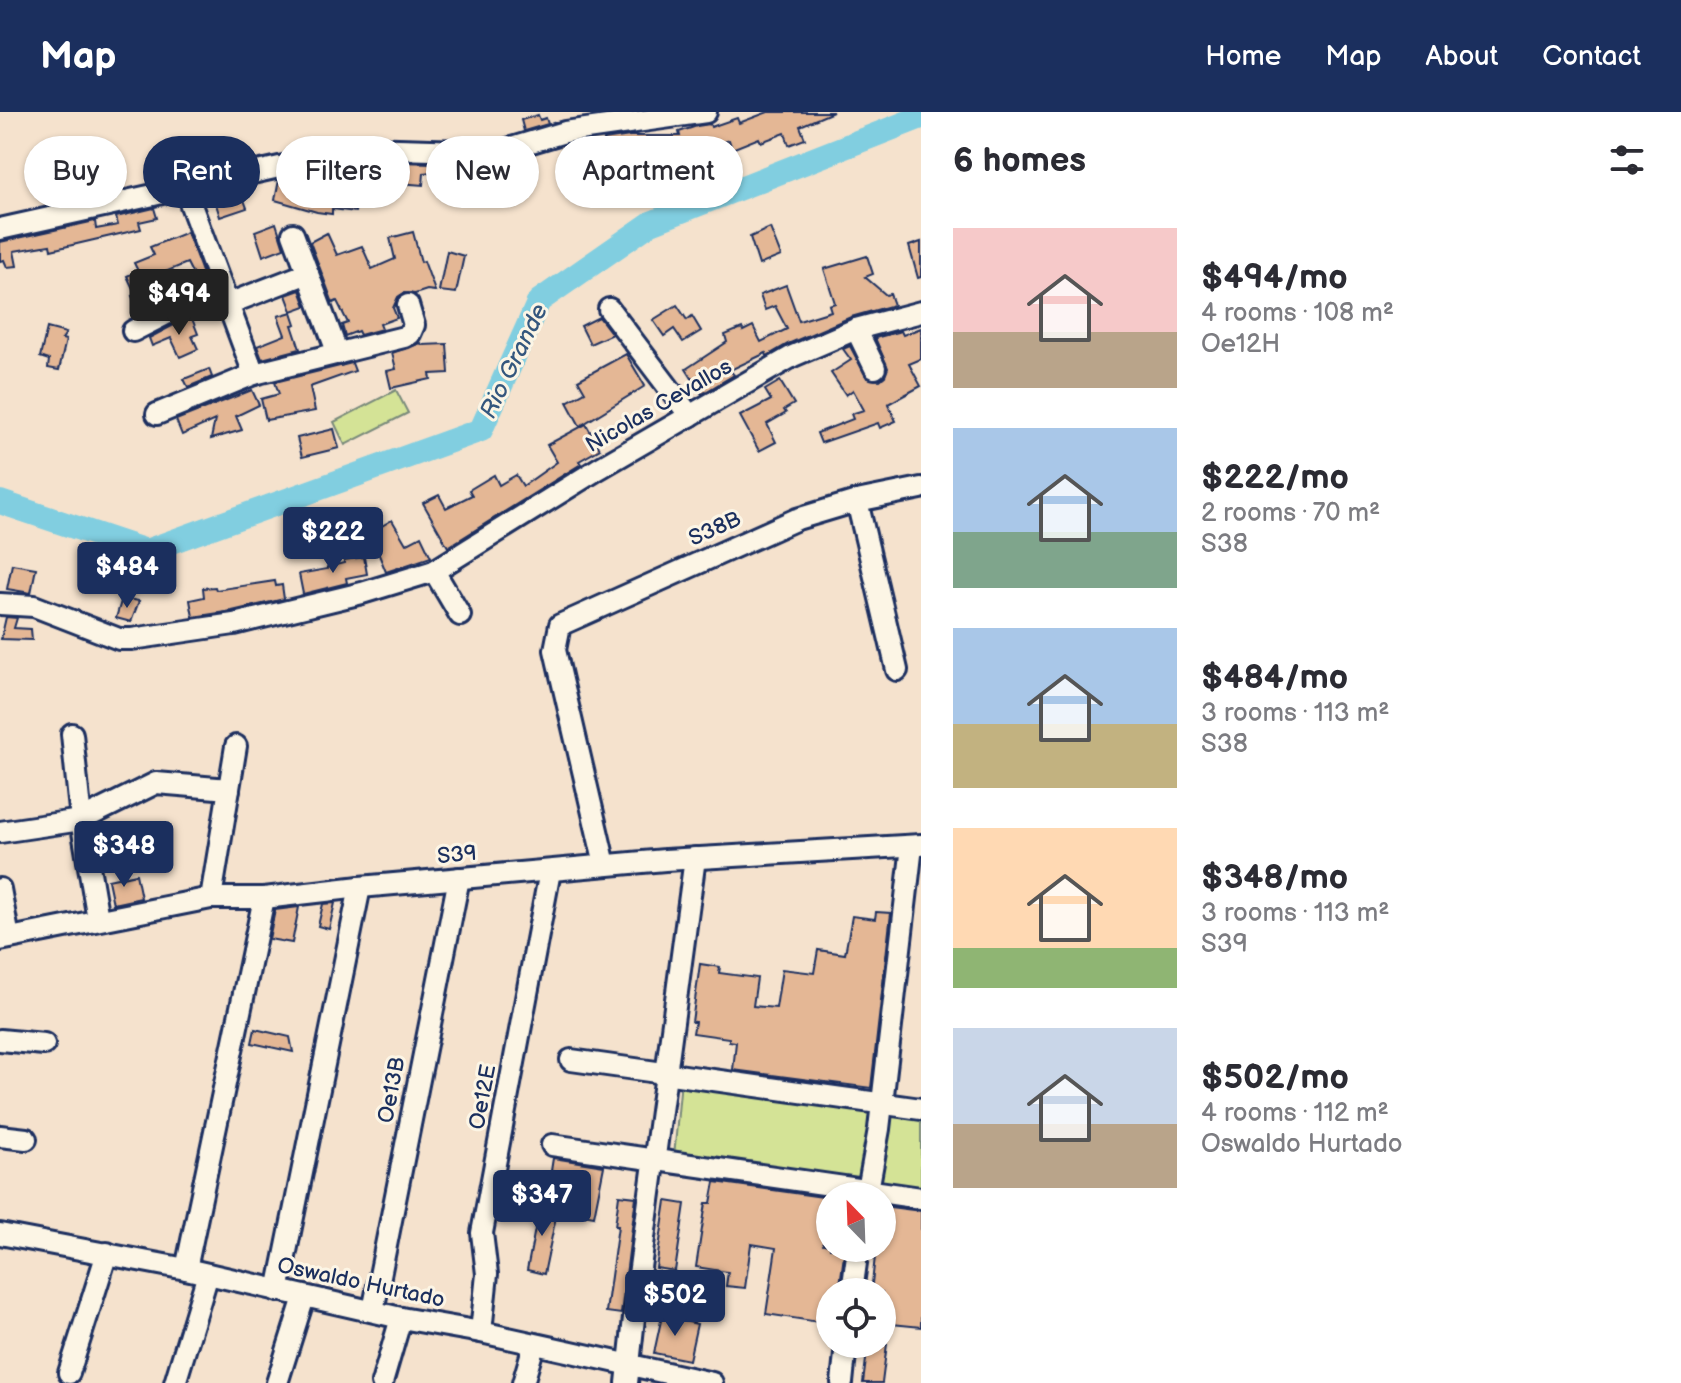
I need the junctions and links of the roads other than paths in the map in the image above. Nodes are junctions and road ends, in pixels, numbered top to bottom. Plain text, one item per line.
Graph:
1 (698, 113) edge
2 (260, 172) edge
3 (143, 198) edge
4 (192, 208) edge
5 (0, 229) edge
6 (293, 234) dead end
7 (308, 273) junction
8 (225, 295) junction
9 (408, 305) dead end
10 (609, 309) dead end
11 (921, 312) edge
12 (856, 329) junction
13 (133, 331) dead end
14 (338, 354) junction
15 (875, 368) dead end
16 (254, 374) junction
17 (157, 414) dead end
18 (690, 416) junction
19 (921, 488) edge
20 (857, 501) junction
21 (434, 571) junction
22 (0, 604) edge
23 (460, 615) dead end
24 (897, 670) dead end
25 (72, 734) dead end
26 (236, 746) dead end
27 (229, 789) junction
28 (81, 820) junction
29 (0, 832) edge
30 (916, 846) edge
31 (695, 858) junction
32 (605, 865) junction
33 (550, 871) junction
34 (459, 878) junction
35 (360, 887) junction
36 (0, 889) edge
37 (211, 898) junction
38 (264, 898) junction
39 (98, 919) junction
40 (4, 939) edge
41 (0, 1040) edge
42 (44, 1044) dead end
43 (571, 1060) dead end
44 (667, 1073) junction
45 (881, 1102) junction
46 (921, 1109) edge
47 (0, 1136) edge
48 (26, 1139) dead end
49 (552, 1145) dead end
50 (654, 1159) junction
51 (870, 1182) edge
52 (816, 1185) edge
53 (896, 1196) edge
54 (921, 1198) edge
55 (0, 1234) edge
56 (107, 1253) junction
57 (186, 1269) junction
58 (208, 1274) junction
59 (278, 1291) junction
60 (304, 1297) junction
61 (373, 1311) junction
62 (401, 1318) junction
63 (481, 1332) junction
64 (534, 1345) junction
65 (845, 1358) edge
66 (69, 1373) dead end
67 (629, 1374) edge
68 (175, 1383) edge
69 (277, 1383) edge
70 (382, 1383) edge
71 (523, 1383) edge
72 (712, 1383) edge
73 (842, 1383) edge

1 - 2 street
3 - 5 street
4 - 8 street
6 - 7 street
7 - 8 street
7 - 14 street
8 - 13 street
8 - 16 street
9 - 14 street
10 - 18 street
11 - 12 street, Nicolas Cevallos
12 - 15 street
12 - 18 street, Nicolas Cevallos
14 - 16 street
16 - 17 street
18 - 21 street, Nicolas Cevallos
19 - 20 street, S38B
20 - 24 street
20 - 32 street, S38B
21 - 22 street, Nicolas Cevallos
21 - 23 street
25 - 28 street
26 - 27 street
27 - 28 street
27 - 37 street
28 - 29 street
28 - 39 street
30 - 31 street, S39
30 - 45 street
31 - 32 street, S39
31 - 44 street
32 - 33 street, S39
33 - 34 street, S39
33 - 63 street, Oe12E
34 - 35 street, S39
34 - 61 street, Oe13B
35 - 38 street, S39
35 - 59 street
36 - 40 street
37 - 38 street, S39
37 - 39 street, S39
38 - 57 street
39 - 40 street, S39
41 - 42 street
43 - 44 street
44 - 45 street
44 - 50 street
45 - 46 street
45 - 51 street
47 - 48 street
49 - 50 street
50 - 52 street
50 - 67 street
53 - 54 street
55 - 56 street, Oswaldo Hurtado
56 - 57 street, Oswaldo Hurtado
56 - 66 street
57 - 58 street, Oswaldo Hurtado
58 - 59 street, Oswaldo Hurtado
58 - 68 street
59 - 60 street, Oswaldo Hurtado
60 - 61 street, Oswaldo Hurtado
60 - 69 street
61 - 62 street, Oswaldo Hurtado
62 - 63 street, Oswaldo Hurtado
62 - 70 street
63 - 64 street, Oswaldo Hurtado
64 - 67 street, Oswaldo Hurtado
64 - 71 street
65 - 73 street
67 - 72 street, Oswaldo Hurtado

